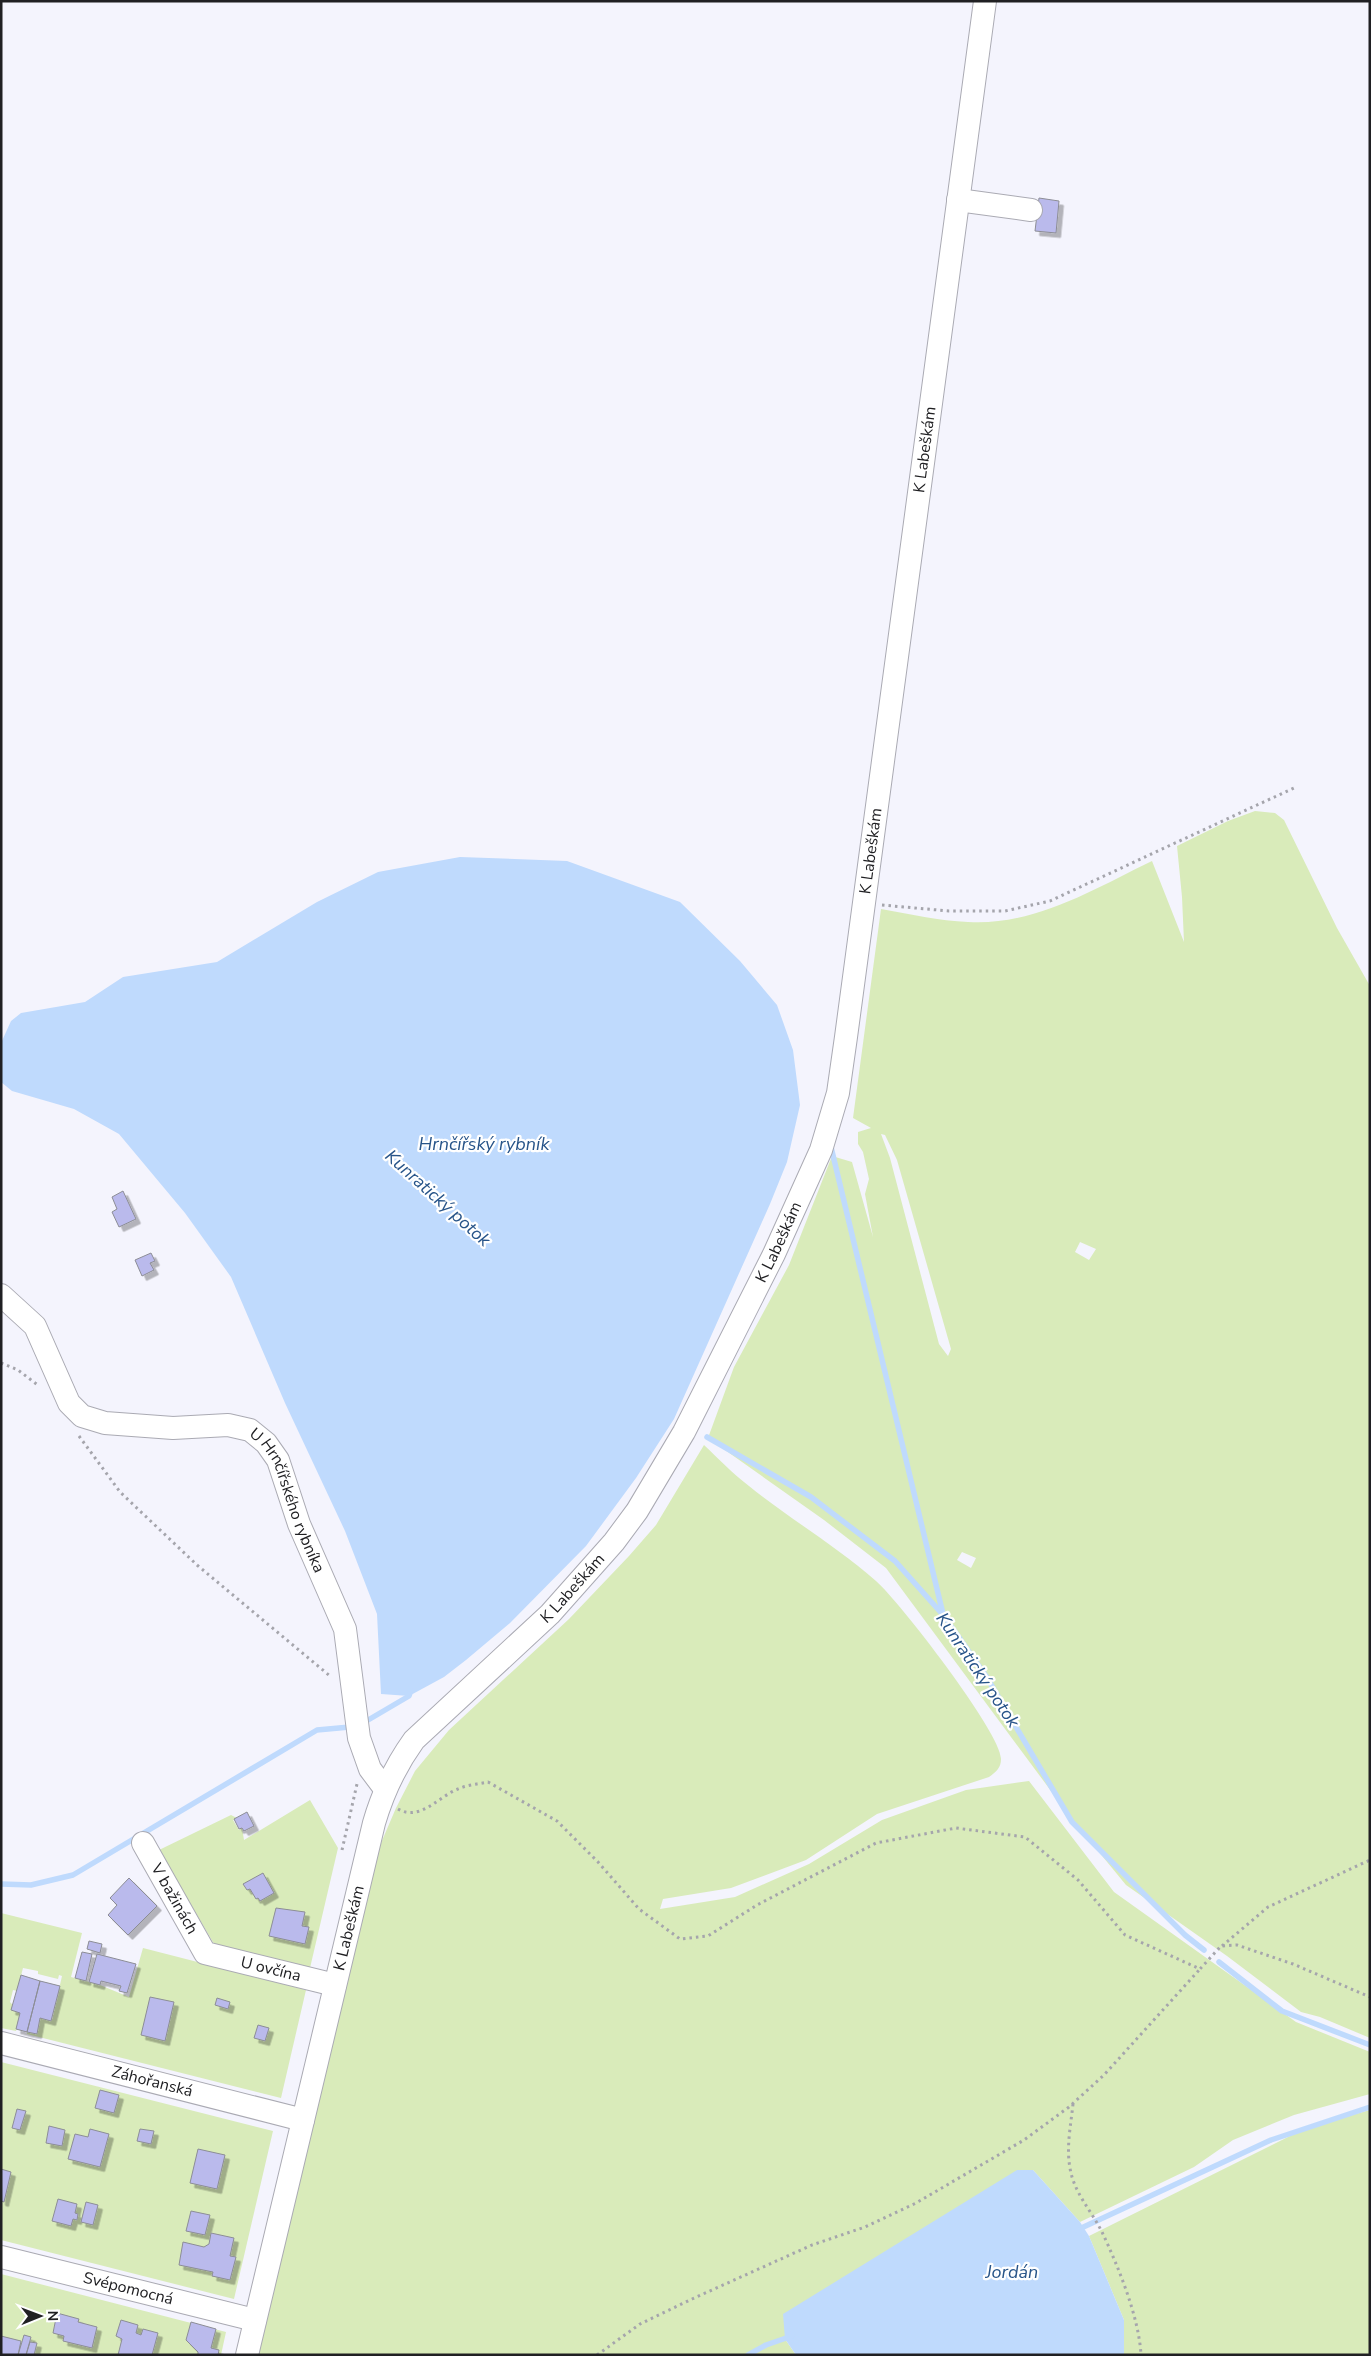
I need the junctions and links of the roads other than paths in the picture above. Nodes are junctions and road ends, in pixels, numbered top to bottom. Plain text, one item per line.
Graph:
1 (985, 1) edge
2 (958, 200) junction
3 (1031, 210) dead end
4 (1, 1295) edge
5 (383, 1794) junction
6 (143, 1843) dead end
7 (205, 1953) joint
8 (335, 1985) junction
9 (1, 2043) edge
10 (303, 2120) junction
11 (1, 2257) edge
12 (255, 2320) junction
13 (247, 2355) edge

1 - 2 street, K Labeškám
2 - 3 street
2 - 5 street, K Labeškám
4 - 5 street, U Hrnčířského rybníka
5 - 8 street, K Labeškám
6 - 7 street, V bažinách
7 - 8 street, U ovčína
8 - 10 street, K Labeškám
9 - 10 street, Záhořanská
10 - 12 street, K Labeškám
11 - 12 street, Svépomocná
12 - 13 street, K Labeškám

